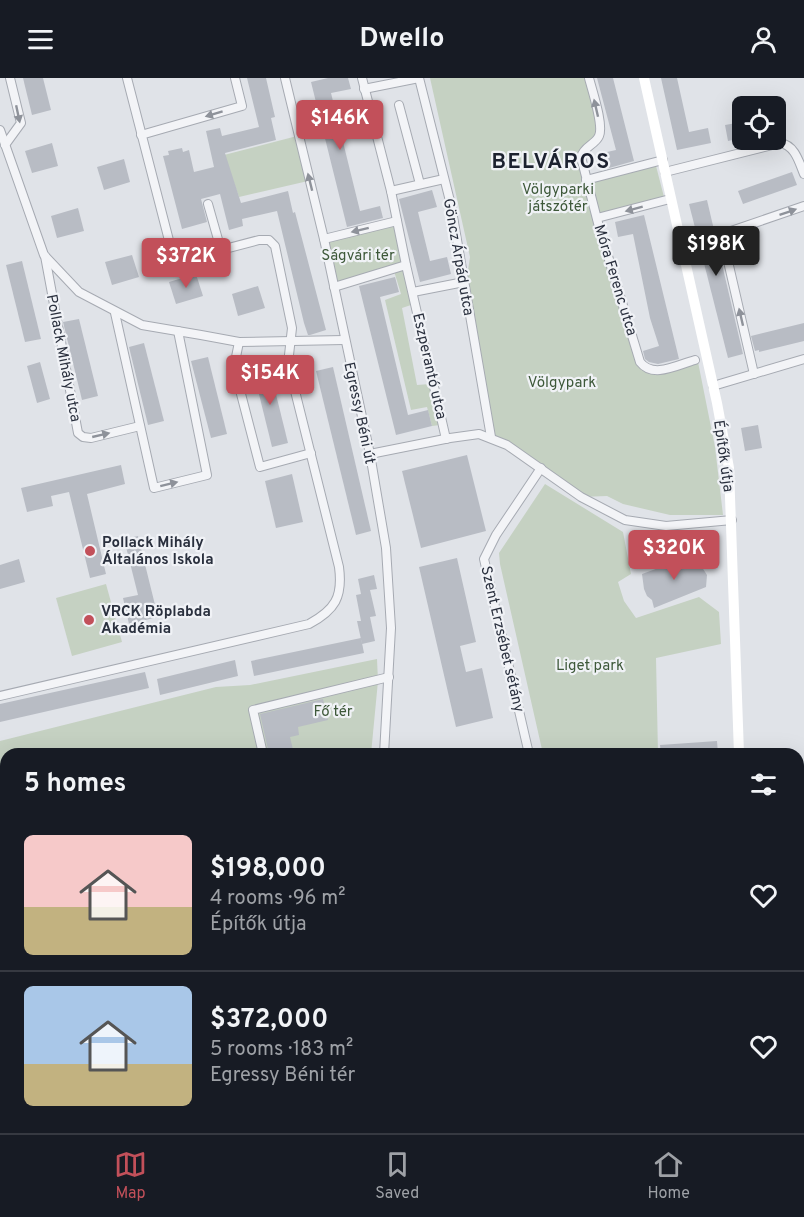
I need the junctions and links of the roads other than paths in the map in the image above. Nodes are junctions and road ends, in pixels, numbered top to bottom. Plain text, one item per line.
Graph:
1 (10, 78) edge
2 (127, 78) edge
3 (235, 78) edge
4 (285, 78) edge
5 (362, 78) edge
6 (419, 78) edge
7 (589, 78) edge
8 (644, 78) edge
9 (364, 89) junction
10 (399, 105) dead end
11 (0, 130) edge
12 (141, 135) junction
13 (5, 145) junction
14 (663, 160) junction
15 (665, 172) junction
16 (804, 174) edge
17 (444, 179) junction
18 (586, 180) junction
19 (420, 184) junction
20 (391, 191) junction
21 (670, 199) junction
22 (208, 204) dead end
23 (804, 206) edge
24 (597, 218) junction
25 (396, 220) junction
26 (324, 239) junction
27 (221, 250) junction
28 (44, 255) junction
29 (406, 265) junction
30 (464, 282) junction
31 (334, 287) junction
32 (413, 292) junction
33 (115, 313) junction
34 (178, 331) junction
35 (344, 340) junction
36 (239, 342) junction
37 (290, 343) junction
38 (804, 359) edge
39 (695, 360) dead end
40 (754, 374) junction
41 (713, 386) junction
42 (140, 426) junction
43 (491, 437) junction
44 (446, 439) junction
45 (311, 453) junction
46 (370, 454) junction
47 (541, 468) junction
48 (732, 520) junction
49 (389, 677) junction
50 (0, 696) edge
51 (262, 748) edge
52 (384, 748) edge
53 (528, 748) edge
54 (739, 748) edge

1 -> 13 street
2 - 12 street
3 -> 12 street
26 -> 4 street, Egressy Béni út
5 - 9 street, Eszperantó utca
6 - 9 street
6 - 17 street, Göncz Árpád utca
18 -> 7 street, Móra Ferenc utca
8 - 14 street, Építők útja
9 - 20 street, Eszperantó utca
10 - 19 street
11 - 13 street, Pollack Mihály utca
12 - 27 street
13 - 28 street, Pollack Mihály utca
14 - 15 street, Építők útja
14 - 18 street
15 - 16 street
15 - 21 street, Építők útja
17 - 19 street
17 - 30 street, Göncz Árpád utca
18 - 24 street, Móra Ferenc utca
19 - 20 street
20 - 25 street, Eszperantó utca
21 -> 24 street
21 - 41 street, Építők útja
22 - 27 street
40 -> 23 street
24 - 39 street, Móra Ferenc utca
25 -> 26 street
25 - 29 street, Eszperantó utca
26 - 31 street, Egressy Béni út
27 - 37 street
28 - 33 street, Pollack Mihály utca
28 -> 42 street, Pollack Mihály utca
29 - 31 street
29 - 32 street, Eszperantó utca
30 - 32 street
30 - 43 street, Göncz Árpád utca
31 - 35 street, Egressy Béni út
32 - 44 street, Eszperantó utca
33 - 34 street, Pollack Mihály utca
33 - 42 street
34 - 36 street, Pollack Mihály utca
42 -> 34 street
35 - 37 street, Pollack Mihály utca
35 - 46 street, Egressy Béni út
36 - 37 street, Pollack Mihály utca
36 - 45 street
37 - 45 street
38 - 40 street
40 - 41 street
41 - 48 street, Építők útja
43 - 44 street
43 - 47 street
44 - 46 street
45 - 50 street
46 - 49 street, Egressy Béni út
47 - 48 street
47 - 53 street, Szent Erzsébet sétány
48 - 54 street, Építők útja
49 - 51 street
49 - 52 street, Egressy Béni út

